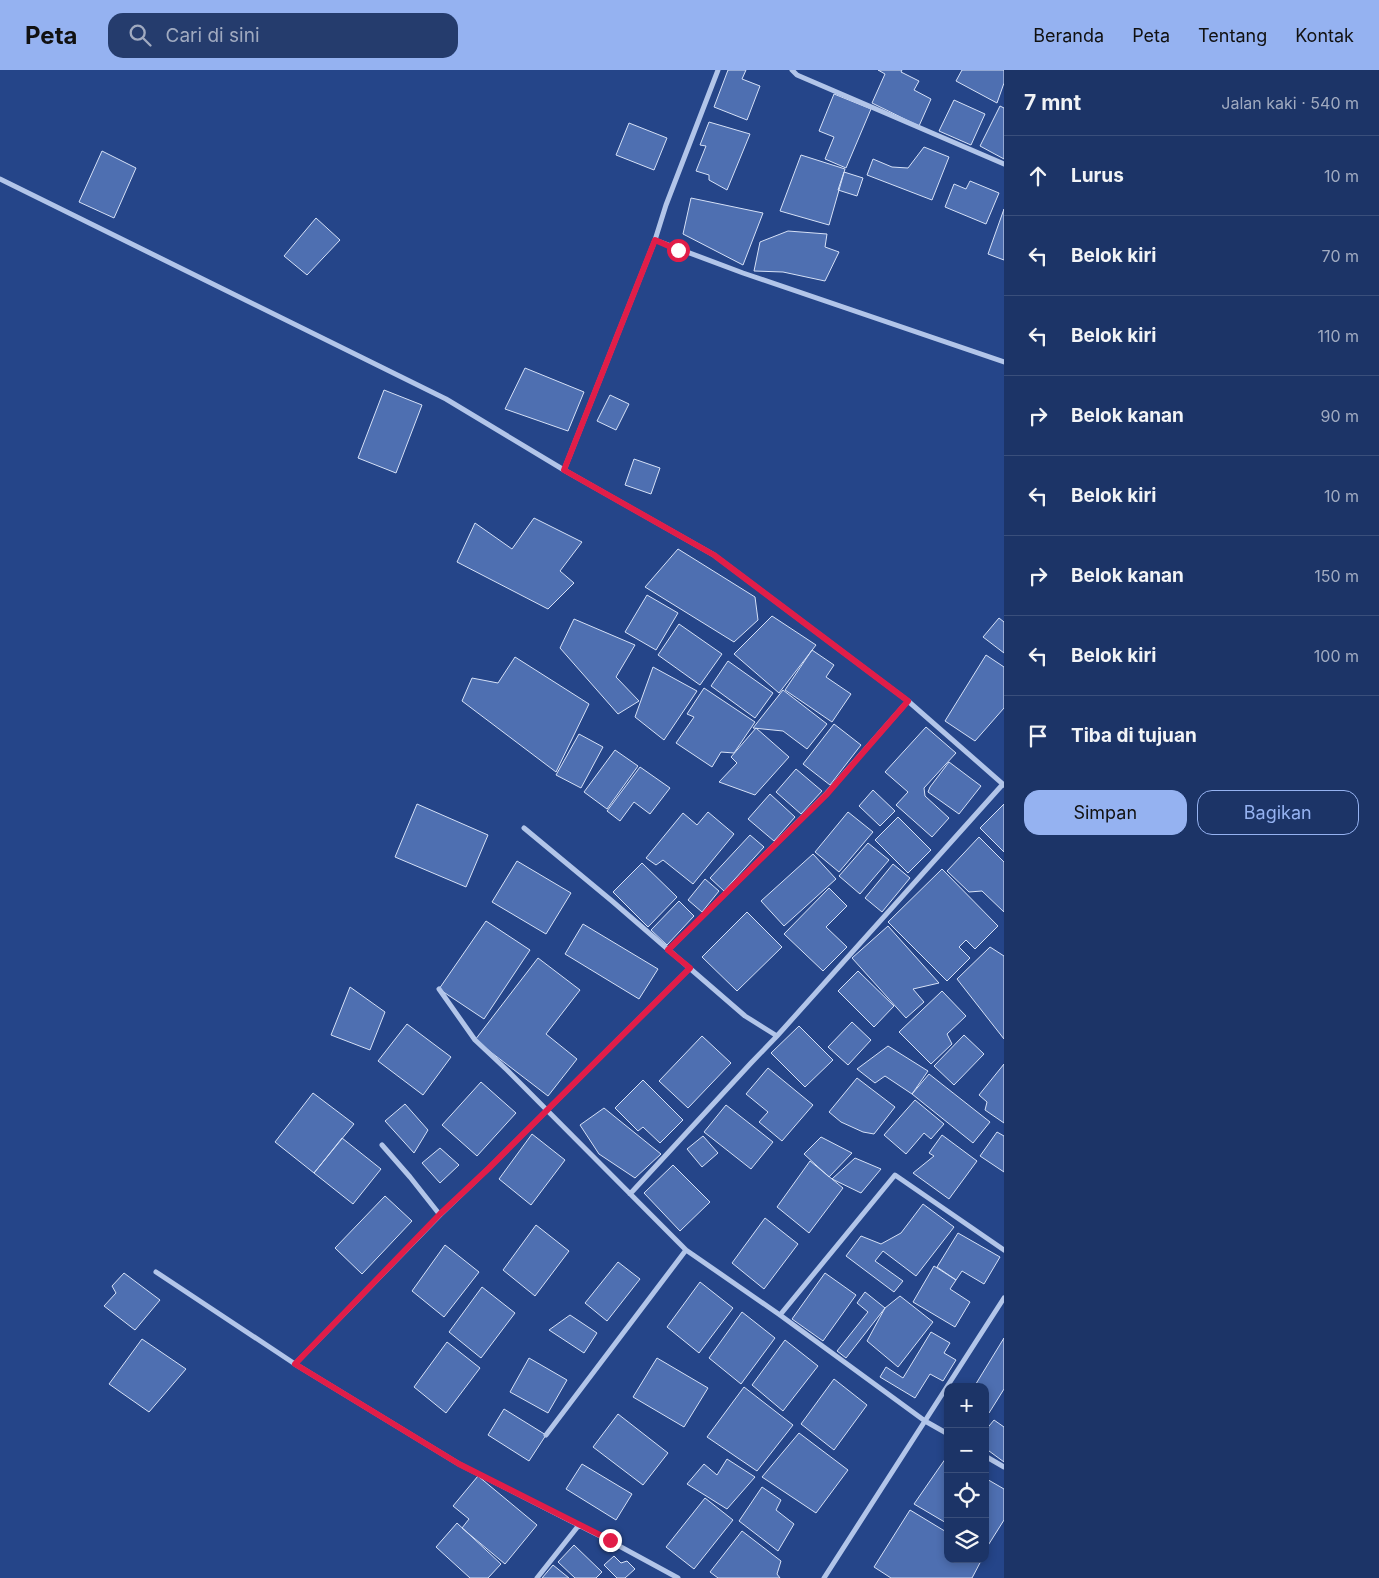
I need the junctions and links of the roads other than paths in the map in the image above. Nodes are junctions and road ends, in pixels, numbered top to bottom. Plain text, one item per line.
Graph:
1 (718, 70) edge
2 (792, 70) edge
3 (1004, 164) edge
4 (0, 179) edge
5 (655, 240) junction
6 (1004, 362) edge
7 (564, 470) junction
8 (908, 701) junction
9 (1004, 785) edge
10 (524, 828) dead end
11 (668, 950) junction
12 (690, 968) junction
13 (439, 989) dead end
14 (777, 1036) junction
15 (547, 1110) junction
16 (382, 1145) dead end
17 (630, 1194) junction
18 (440, 1214) junction
19 (686, 1250) junction
20 (1004, 1250) edge
21 (156, 1272) dead end
22 (1004, 1298) edge
23 (780, 1314) junction
24 (295, 1364) junction
25 (925, 1421) junction
26 (944, 1432) edge
27 (546, 1435) dead end
28 (989, 1458) edge
29 (1004, 1467) edge
30 (579, 1525) junction
31 (537, 1578) edge
32 (678, 1578) edge
33 (824, 1578) edge

1 - 5 street
2 - 3 street
4 - 7 street
5 - 6 street
5 - 7 street
7 - 8 street
8 - 9 street
8 - 11 street
9 - 14 street
10 - 11 street
11 - 12 street
12 - 14 street
12 - 15 street
13 - 15 street
14 - 17 street
15 - 17 street
15 - 18 street
16 - 18 street
17 - 19 street
18 - 24 street
19 - 23 street
19 - 27 street
20 - 23 street
21 - 24 street
22 - 25 street
23 - 25 street
24 - 30 street
25 - 26 street
25 - 33 street
28 - 29 street
30 - 31 street
30 - 32 street

